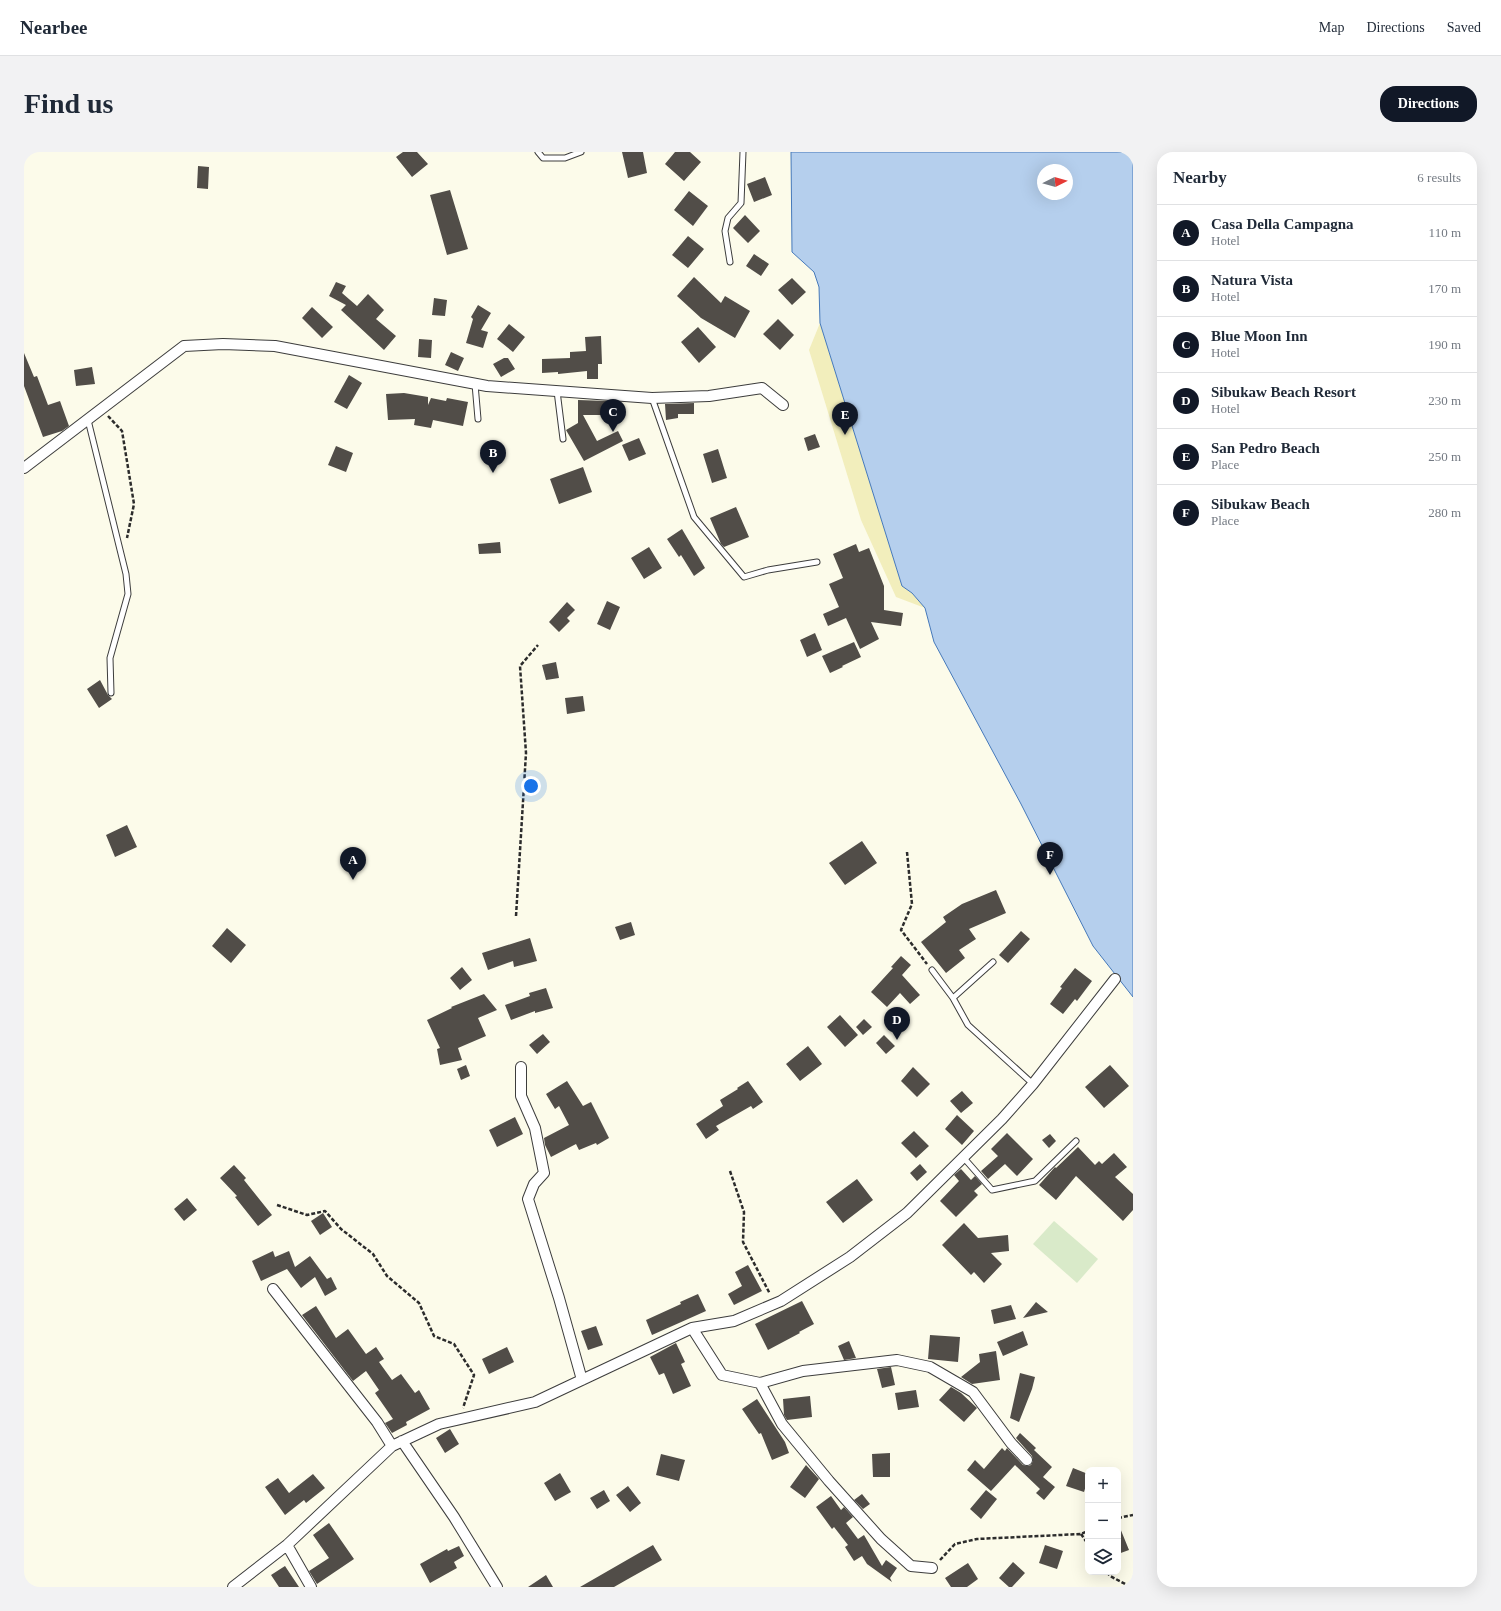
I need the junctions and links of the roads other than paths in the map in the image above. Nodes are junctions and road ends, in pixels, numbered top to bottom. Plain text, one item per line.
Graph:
1 (538, 152) edge
2 (581, 152) edge
3 (743, 152) edge
4 (730, 262) dead end
5 (475, 384) junction
6 (557, 391) junction
7 (652, 398) junction
8 (783, 405) dead end
9 (478, 419) dead end
10 (88, 420) junction
11 (563, 439) dead end
12 (24, 468) edge
13 (817, 562) dead end
14 (111, 693) dead end
15 (993, 962) dead end
16 (932, 970) road end
17 (1115, 980) dead end
18 (953, 998) junction
19 (521, 1066) dead end
20 (1033, 1084) junction
21 (1076, 1141) dead end
22 (963, 1157) junction
23 (273, 1289) dead end
24 (692, 1328) junction
25 (582, 1380) junction
26 (760, 1383) junction
27 (402, 1441) junction
28 (392, 1446) junction
29 (1027, 1460) dead end
30 (287, 1545) junction
31 (932, 1568) road end
32 (233, 1587) edge
33 (311, 1587) edge
34 (497, 1587) edge

1 - 2 lane
3 - 4 lane
5 - 6 street
5 - 9 lane
5 - 10 street
6 - 7 street
6 - 11 lane
7 - 8 street
7 - 13 lane
10 - 12 street
10 - 14 lane
15 - 18 lane
16 - 18 lane
17 - 20 street
18 - 20 lane
19 - 25 street
20 - 22 street
21 - 22 lane
22 - 24 street
23 - 28 street
24 - 25 street
24 - 26 street
25 - 27 street
26 - 29 street
26 - 31 street
27 - 28 street
27 - 34 street
28 - 30 street
30 - 32 street
30 - 33 street

